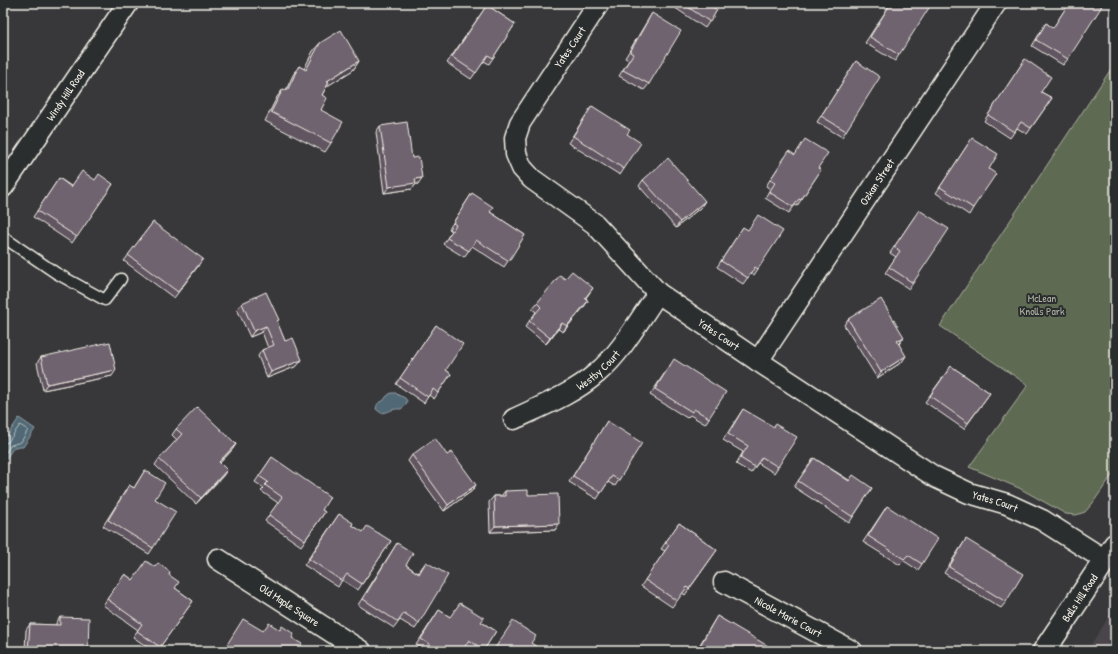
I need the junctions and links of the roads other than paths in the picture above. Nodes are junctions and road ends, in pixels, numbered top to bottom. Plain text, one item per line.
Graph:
1 (128, 3) edge
2 (599, 3) edge
3 (996, 3) edge
4 (3, 187) edge
5 (3, 237) edge
6 (122, 279) dead end
7 (658, 293) junction
8 (758, 361) junction
9 (514, 420) dead end
10 (1112, 557) edge
11 (218, 559) dead end
12 (724, 582) dead end
13 (361, 651) edge
14 (852, 651) edge
15 (1044, 651) edge

1 - 4 street, Windy Hill Road
2 - 7 street, Yates Court
3 - 8 street, Ozkan Street
5 - 6 lane
7 - 8 street, Yates Court
7 - 9 street, Westby Court
8 - 10 street, Yates Court
10 - 15 street, Balls Hill Road
11 - 13 street, Old Maple Square
12 - 14 street, Nicole Marie Court

